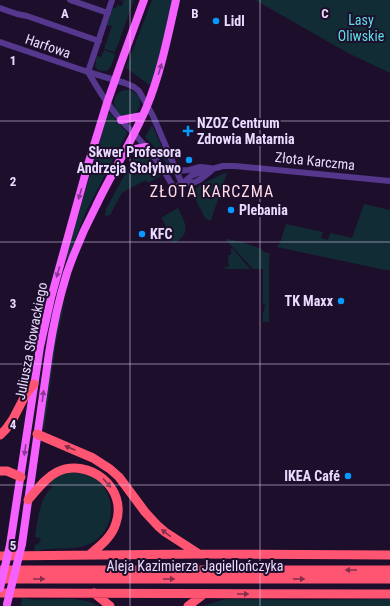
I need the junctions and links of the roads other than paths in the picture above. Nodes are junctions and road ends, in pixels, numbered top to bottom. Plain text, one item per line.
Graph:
1 (70, 0) edge
2 (112, 0) edge
3 (144, 0) edge
4 (176, 0) edge
5 (0, 8) edge
6 (108, 12) junction
7 (99, 41) junction
8 (0, 42) edge
9 (88, 72) junction
10 (115, 80) junction
11 (107, 103) junction
12 (147, 106) junction
13 (142, 116) junction
14 (121, 120) junction
15 (134, 133) junction
16 (146, 146) junction
17 (125, 151) junction
18 (214, 168) junction
19 (177, 171) junction
20 (390, 181) edge
21 (182, 184) junction
22 (34, 384) junction
23 (37, 434) junction
24 (0, 435) edge
25 (0, 471) edge
26 (21, 477) junction
27 (28, 500) junction
28 (198, 554) junction
29 (390, 555) edge
30 (0, 556) edge
31 (89, 556) junction
32 (0, 570) edge
33 (390, 570) edge
34 (0, 579) edge
35 (390, 579) edge
36 (0, 588) edge
37 (0, 593) edge
38 (94, 593) junction
39 (204, 594) junction
40 (390, 594) edge
41 (6, 605) edge
42 (110, 606) edge
43 (188, 606) edge

1 - 6 street
2 - 6 street
3 - 10 main road
12 -> 4 main road
5 - 7 street
6 - 7 street
7 - 9 street
8 - 9 street, Harfowa
9 - 10 street, Harfowa
9 - 11 street
10 - 11 main road
10 - 12 street
11 - 14 street
11 -> 22 main road, Juliusza Słowackiego
12 - 13 main road
12 - 19 street
13 - 14 main road
13 - 15 main road, Juliusza Słowackiego
14 - 15 street
15 - 16 street
15 - 17 main road, Juliusza Słowackiego
16 - 17 main road
16 - 21 street
23 -> 17 main road, Juliusza Słowackiego
18 - 19 street, Złota Karczma
18 - 20 street, Złota Karczma
18 - 21 street
19 - 21 street
22 - 24 highway
22 -> 26 main road, Juliusza Słowackiego
23 - 27 main road, Juliusza Słowackiego
28 -> 23 highway
25 - 26 highway
26 - 36 main road, Juliusza Słowackiego, bridge
27 -> 31 highway
27 - 41 main road, Juliusza Słowackiego, bridge
28 - 29 highway
28 - 31 highway
30 - 31 highway
33 -> 32 highway, Aleja Kazimierza Jagiellończyka
34 -> 35 highway, Aleja Kazimierza Jagiellończyka
37 - 38 highway
38 - 39 highway
38 - 42 highway
39 -> 40 highway
39 - 43 highway

